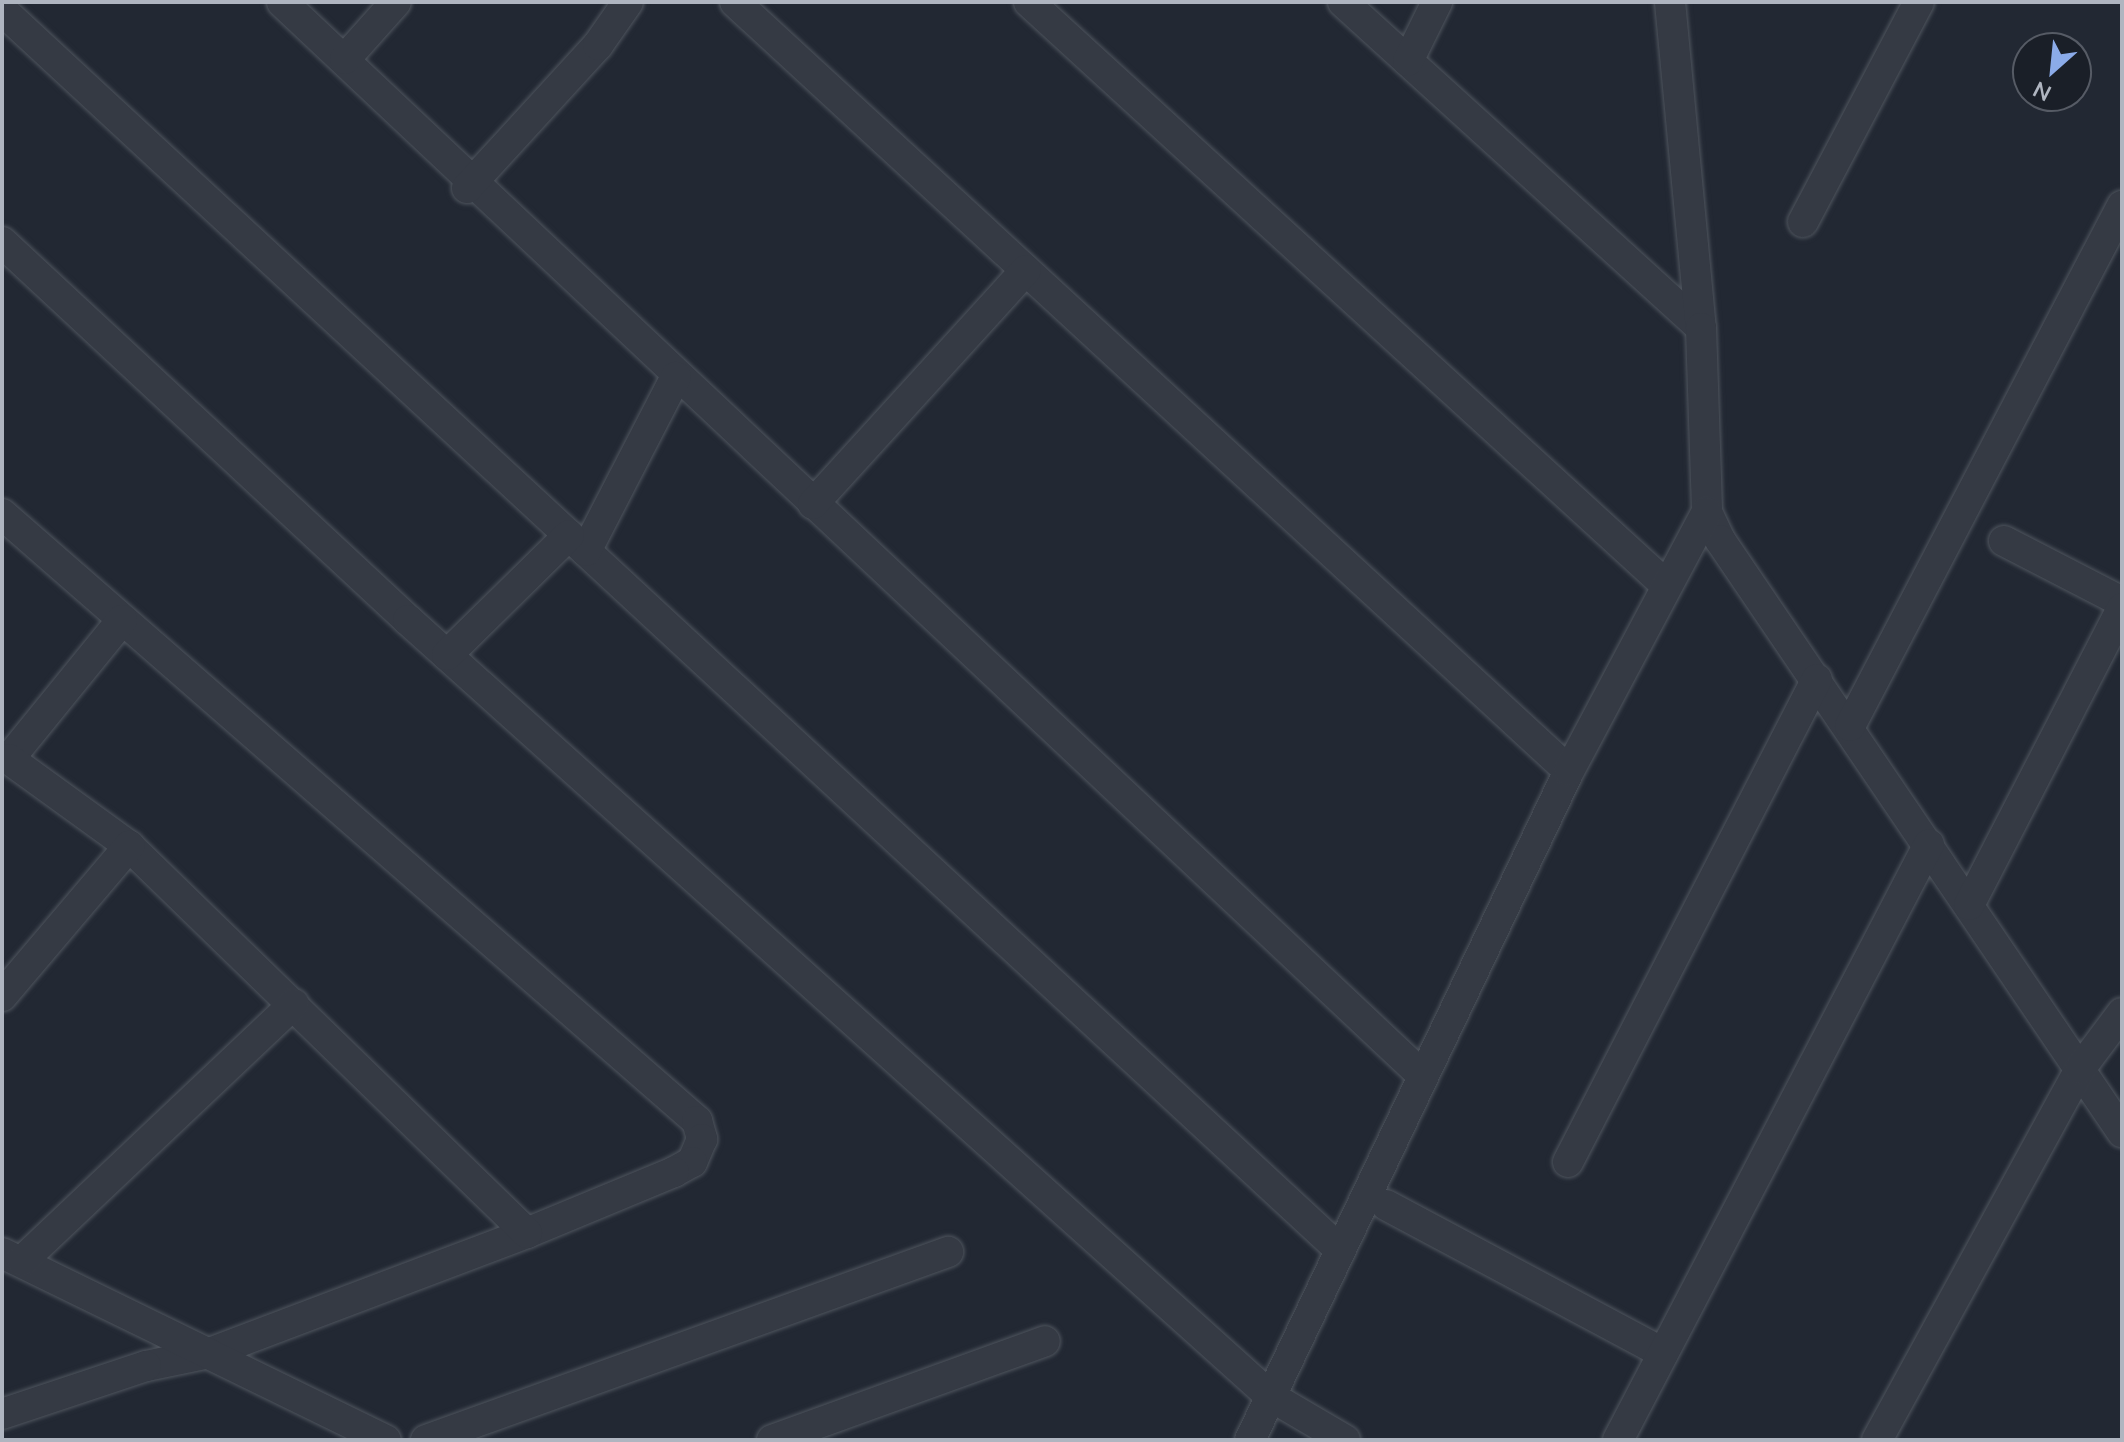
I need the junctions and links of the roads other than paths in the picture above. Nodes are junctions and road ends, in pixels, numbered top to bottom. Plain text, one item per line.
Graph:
1 (282, 2) edge
2 (396, 2) edge
3 (628, 2) edge
4 (735, 2) edge
5 (1029, 2) edge
6 (1343, 2) edge
7 (1437, 2) edge
8 (1670, 2) edge
9 (1919, 2) edge
10 (2, 10) edge
11 (345, 59) junction
12 (1408, 61) junction
13 (470, 185) junction
14 (2122, 206) edge
15 (1803, 222) dead end
16 (2, 242) edge
17 (1026, 270) junction
18 (1701, 328) junction
19 (676, 377) junction
20 (813, 504) junction
21 (1707, 512) junction
22 (2, 514) edge
23 (2004, 541) dead end
24 (578, 543) junction
25 (1666, 585) junction
26 (2122, 605) edge
27 (122, 620) junction
28 (447, 655) junction
29 (1817, 679) junction
30 (1850, 726) junction
31 (6, 758) edge
32 (1569, 771) junction
33 (1929, 844) junction
34 (129, 846) junction
35 (1969, 905) junction
36 (2, 996) edge
37 (294, 1004) junction
38 (2122, 1013) edge
39 (2080, 1069) junction
40 (1422, 1075) junction
41 (2122, 1132) edge
42 (1568, 1162) dead end
43 (1386, 1205) dead end
44 (527, 1233) junction
45 (1340, 1250) junction
46 (948, 1252) dead end
47 (12, 1257) edge
48 (1045, 1341) dead end
49 (209, 1353) junction
50 (1663, 1353) junction
51 (1270, 1396) junction
52 (2, 1414) edge
53 (386, 1440) edge
54 (426, 1440) edge
55 (772, 1440) edge
56 (1250, 1440) edge
57 (1345, 1440) edge
58 (1618, 1440) edge
59 (1877, 1440) edge

1 - 11 street
2 - 11 street
3 - 13 street
4 - 17 street
5 - 25 street
6 - 12 street
7 - 12 street
8 - 18 street
9 - 15 street
10 - 24 street
11 - 13 street
12 - 18 street
13 - 19 street
14 - 30 street
16 - 28 street
17 - 20 street
17 - 32 street
18 - 21 street
19 - 20 street
19 - 24 street
20 - 40 street
21 - 25 street
21 - 29 street
22 - 27 street
23 - 26 street
24 - 28 street
24 - 45 street
25 - 32 street
26 - 35 street
27 - 31 street
27 - 44 street
28 - 51 street
29 - 30 street
29 - 42 street
30 - 33 street
31 - 34 street
32 - 40 street
33 - 35 street
33 - 50 street
34 - 36 street
34 - 37 street
35 - 39 street
37 - 44 street
37 - 47 street
38 - 39 street
39 - 41 street
39 - 59 street
40 - 45 street
43 - 50 street
44 - 49 street
45 - 51 street
46 - 54 street
47 - 49 street
48 - 55 street
49 - 52 street
49 - 53 street
50 - 58 street
51 - 56 street
51 - 57 street

